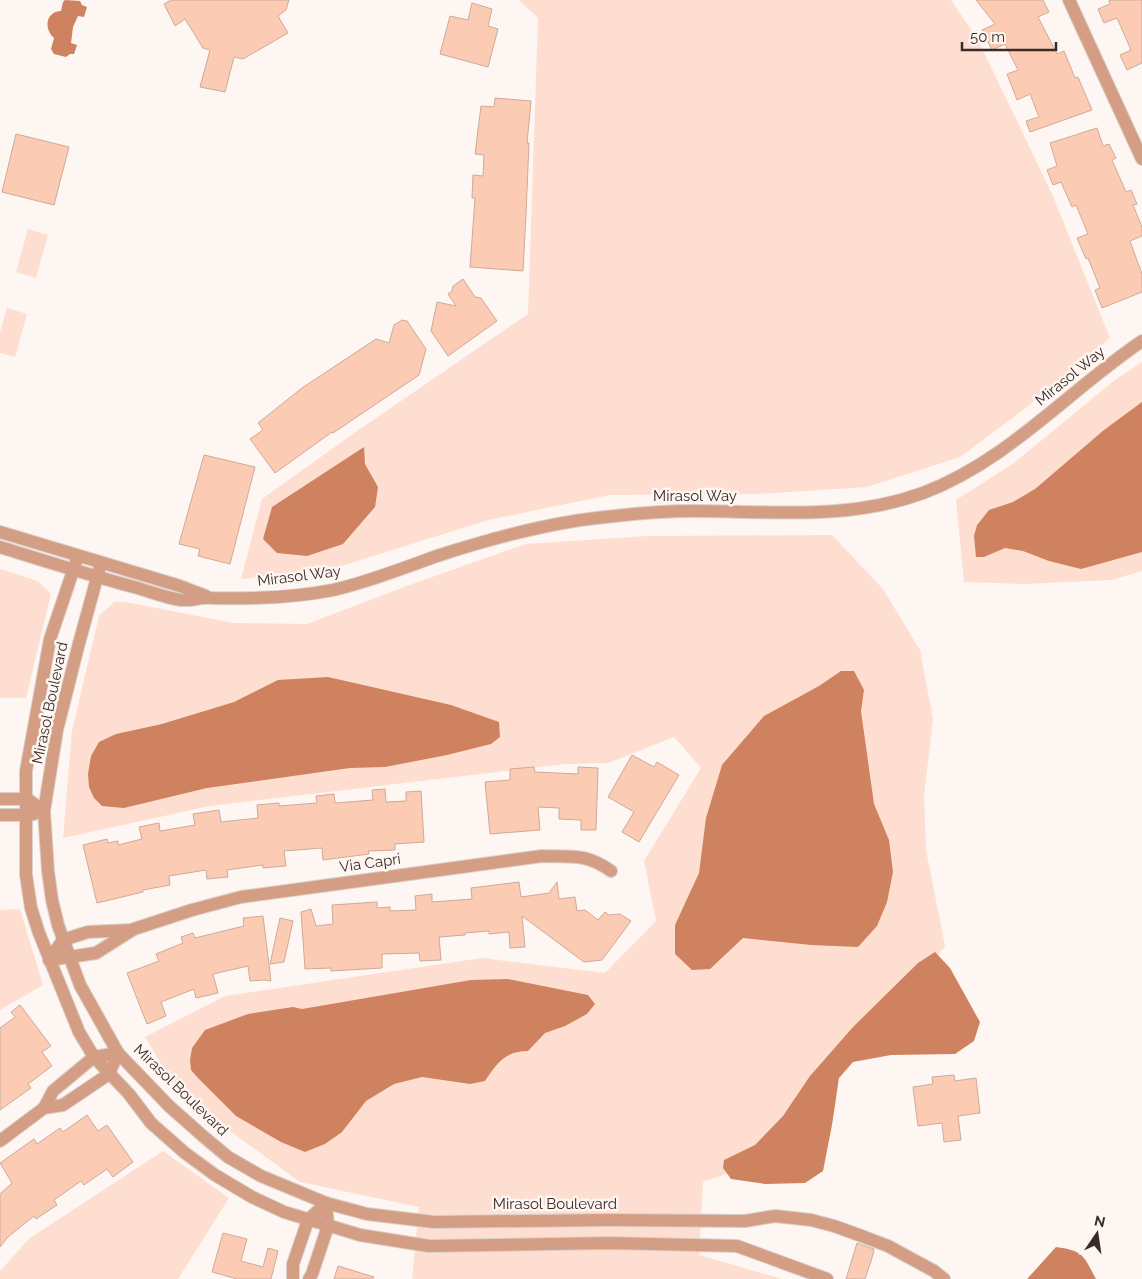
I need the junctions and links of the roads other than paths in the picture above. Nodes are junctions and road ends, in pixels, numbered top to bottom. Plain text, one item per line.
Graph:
1 (1069, 0) edge
2 (1142, 159) edge
3 (1142, 341) edge
4 (0, 532) edge
5 (0, 547) edge
6 (78, 556) junction
7 (101, 563) junction
8 (73, 570) junction
9 (98, 577) junction
10 (208, 597) junction
11 (0, 799) edge
12 (27, 799) junction
13 (44, 811) junction
14 (0, 815) edge
15 (27, 815) junction
16 (611, 871) dead end
17 (134, 929) junction
18 (63, 940) junction
19 (70, 958) junction
20 (49, 960) junction
21 (118, 1052) junction
22 (94, 1057) junction
23 (109, 1074) junction
24 (44, 1108) junction
25 (0, 1142) edge
26 (326, 1203) junction
27 (308, 1220) junction
28 (328, 1226) junction
29 (293, 1279) edge
30 (308, 1279) edge
31 (827, 1279) edge
32 (944, 1279) edge

1 - 2 street
3 - 10 street, Mirasol Way
4 - 6 street, Mirasol Way
5 - 8 street, Mirasol Way
6 - 7 street, Mirasol Way
6 - 8 street, Mirasol Boulevard
7 - 9 street, Mirasol Boulevard
7 - 10 street, Mirasol Way
8 - 9 street, Mirasol Way
8 - 12 street, Mirasol Boulevard
9 - 10 street, Mirasol Way
9 - 13 street, Mirasol Boulevard
11 - 12 street
12 - 13 street
12 - 15 street, Mirasol Boulevard
13 - 15 street
13 - 18 street, Mirasol Boulevard
14 - 15 street
15 - 20 street, Mirasol Boulevard
16 - 17 street, Via Capri
17 - 18 street, Via Capri
17 - 19 street, Via Capri
18 - 19 street, Mirasol Boulevard
18 - 20 street
19 - 20 street, Via Capri
19 - 21 street, Mirasol Boulevard
20 - 22 street, Mirasol Boulevard
21 - 22 street
21 - 23 street
21 - 26 street, Mirasol Boulevard
22 - 23 street, Mirasol Boulevard
22 - 24 street
23 - 24 street
23 - 27 street, Mirasol Boulevard
24 - 25 street
26 - 27 street
26 - 28 street
26 - 32 street, Mirasol Boulevard
27 - 28 street, Mirasol Boulevard
27 - 29 street
28 - 30 street
28 - 31 street, Mirasol Boulevard

